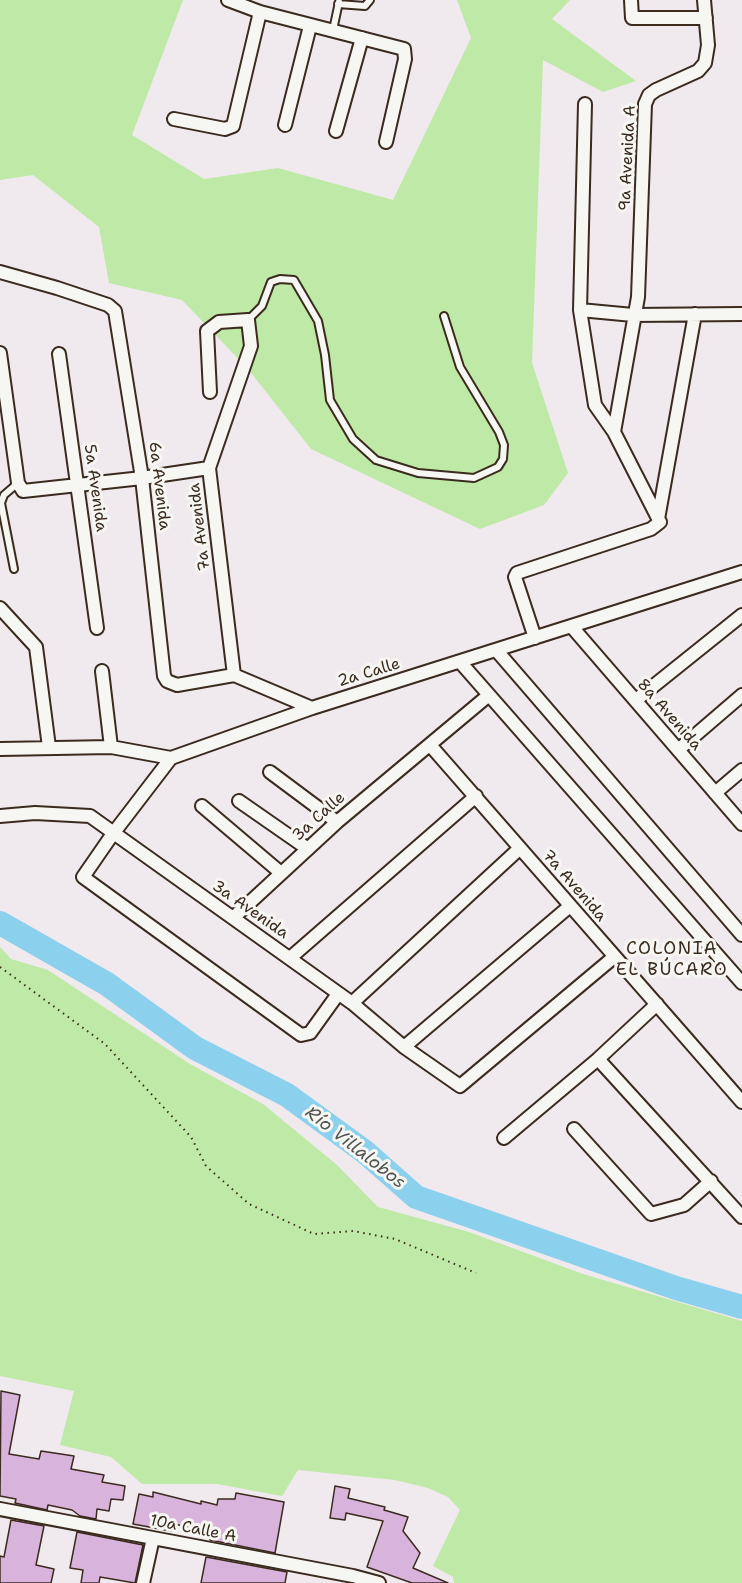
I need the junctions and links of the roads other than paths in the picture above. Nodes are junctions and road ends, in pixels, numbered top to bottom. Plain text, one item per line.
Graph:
1 (228, 0) edge
2 (370, 0) edge
3 (631, 0) edge
4 (704, 0) edge
5 (339, 2) edge
6 (260, 12) junction
7 (706, 18) junction
8 (310, 26) junction
9 (332, 31) junction
10 (362, 38) junction
11 (585, 104) dead end
12 (174, 119) dead end
13 (285, 125) dead end
14 (336, 131) dead end
15 (386, 142) dead end
16 (0, 272) edge
17 (580, 310) junction
18 (695, 314) junction
19 (742, 314) edge
20 (633, 315) junction
21 (444, 316) dead end
22 (248, 320) junction
23 (0, 353) edge
24 (59, 354) dead end
25 (210, 392) dead end
26 (614, 432) junction
27 (209, 468) junction
28 (142, 478) junction
29 (18, 483) junction
30 (79, 486) junction
31 (2, 494) edge
32 (658, 519) junction
33 (14, 569) dead end
34 (742, 572) edge
35 (0, 608) edge
36 (742, 615) edge
37 (572, 627) junction
38 (97, 628) dead end
39 (535, 638) junction
40 (497, 651) junction
41 (461, 663) junction
42 (102, 671) dead end
43 (234, 675) junction
44 (489, 695) junction
45 (742, 695) edge
46 (636, 700) junction
47 (312, 708) junction
48 (430, 745) junction
49 (49, 747) junction
50 (111, 747) junction
51 (0, 749) edge
52 (678, 750) junction
53 (171, 758) junction
54 (742, 770) edge
55 (270, 772) dead end
56 (715, 793) junction
57 (476, 796) junction
58 (239, 801) dead end
59 (202, 806) dead end
60 (0, 816) edge
61 (337, 822) junction
62 (742, 824) edge
63 (112, 834) junction
64 (308, 849) junction
65 (519, 849) junction
66 (281, 873) junction
67 (570, 906) junction
68 (234, 917) junction
69 (742, 935) edge
70 (614, 957) junction
71 (290, 958) junction
72 (742, 983) edge
73 (338, 994) junction
74 (352, 1003) junction
75 (657, 1004) junction
76 (404, 1047) junction
77 (598, 1059) junction
78 (742, 1102) edge
79 (574, 1129) dead end
80 (504, 1138) dead end
81 (711, 1181) junction
82 (742, 1217) edge
83 (0, 1509) edge
84 (153, 1538) junction
85 (143, 1583) edge
86 (379, 1583) edge

1 - 6 street
2 - 5 lane
3 - 7 street
4 - 7 street, 9a Avenida A
5 - 9 lane
6 - 8 street
6 - 12 street
7 - 20 street, 9a Avenida A
8 - 9 street
8 - 13 street
9 - 10 street
10 - 14 street
10 - 15 street
11 - 17 street
16 - 28 street, 6a Avenida
17 - 20 street
17 - 26 street
18 - 19 street
18 - 20 street
18 - 32 street
20 - 26 street
21 - 22 lane
22 - 25 street
22 - 27 street, 7a Avenida
23 - 29 street
24 - 30 street, 5a Avenida
26 - 32 street
27 - 28 street
27 - 43 street, 7a Avenida
28 - 30 street
28 - 43 street, 6a Avenida
29 - 30 street
29 - 31 lane
30 - 38 street, 5a Avenida
31 - 33 lane
32 - 39 street
34 - 37 street, 2a Calle
35 - 49 street
36 - 46 street
37 - 39 street, 2a Calle
37 - 46 street, 8a Avenida
39 - 40 street, 2a Calle
40 - 41 street, 2a Calle
40 - 69 street
41 - 44 street
41 - 47 street, 2a Calle
42 - 50 street
43 - 47 street
44 - 48 street, 3a Calle
44 - 72 street
45 - 52 street
46 - 52 street, 8a Avenida
47 - 53 street, 2a Calle
48 - 57 street, 7a Avenida
48 - 61 street, 3a Calle
49 - 50 street, 2a Calle
49 - 51 street, 2a Calle
50 - 53 street, 2a Calle
52 - 56 street, 8a Avenida
53 - 63 street
54 - 56 street
55 - 61 street
56 - 62 street, 8a Avenida
57 - 65 street, 7a Avenida
57 - 71 street
58 - 64 street
59 - 66 street
60 - 63 street, 3a Avenida
61 - 64 street, 3a Calle
63 - 68 street, 3a Avenida
63 - 73 street
64 - 66 street, 3a Calle
65 - 67 street, 7a Avenida
65 - 74 street
66 - 68 street, 3a Calle
67 - 70 street, 7a Avenida
67 - 76 street
68 - 71 street, 3a Avenida
70 - 75 street, 7a Avenida
70 - 76 street, 3a Avenida
71 - 73 street, 3a Avenida
73 - 74 street, 3a Avenida
74 - 76 street, 3a Avenida
75 - 77 street
75 - 78 street, 7a Avenida
77 - 80 street
77 - 81 street
79 - 81 street
81 - 82 street
83 - 84 street, 10a Calle A
84 - 85 street
84 - 86 street, 10a Calle A

